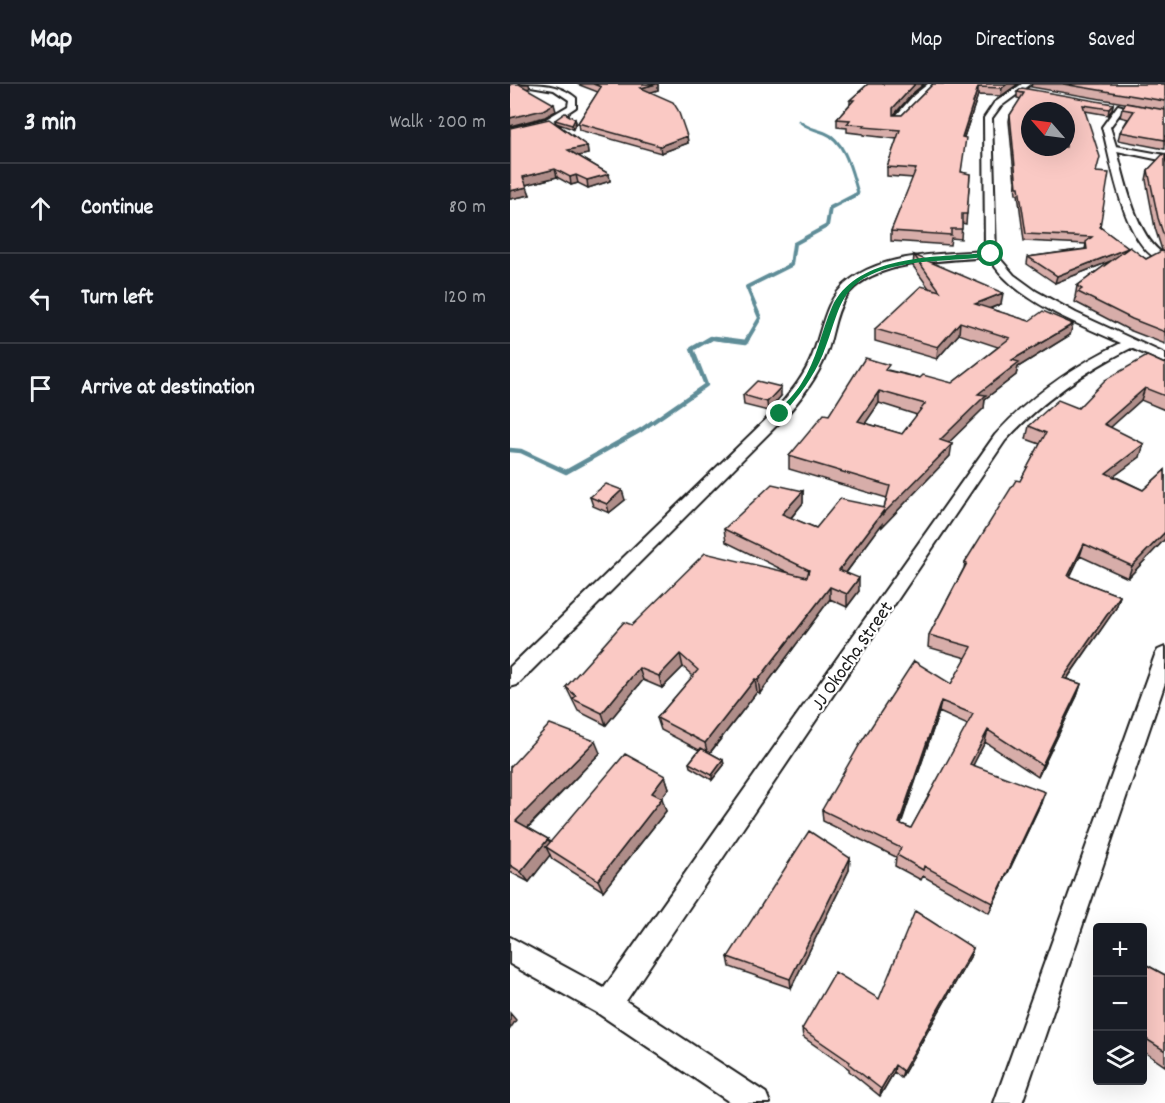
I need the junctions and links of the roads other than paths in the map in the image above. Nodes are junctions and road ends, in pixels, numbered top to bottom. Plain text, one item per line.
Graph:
1 (523, 84) edge
2 (933, 84) edge
3 (1024, 87) edge
4 (1110, 105) edge
5 (1121, 107) junction
6 (1132, 108) edge
7 (897, 120) edge
8 (510, 131) edge
9 (1113, 148) junction
10 (1165, 158) edge
11 (991, 254) junction
12 (1165, 259) edge
13 (1131, 344) junction
14 (1165, 359) edge
15 (1165, 655) edge
16 (510, 679) edge
17 (510, 950) edge
18 (608, 1005) junction
19 (756, 1103) edge
20 (1008, 1103) edge

1 - 8 street
2 - 7 street
3 - 11 street
4 - 5 street
5 - 6 street
5 - 9 street
9 - 10 street
9 - 12 street
11 - 13 street
11 - 16 street
13 - 14 street
13 - 18 street, JJ Okocha Street
15 - 20 street
17 - 18 street
18 - 19 street

